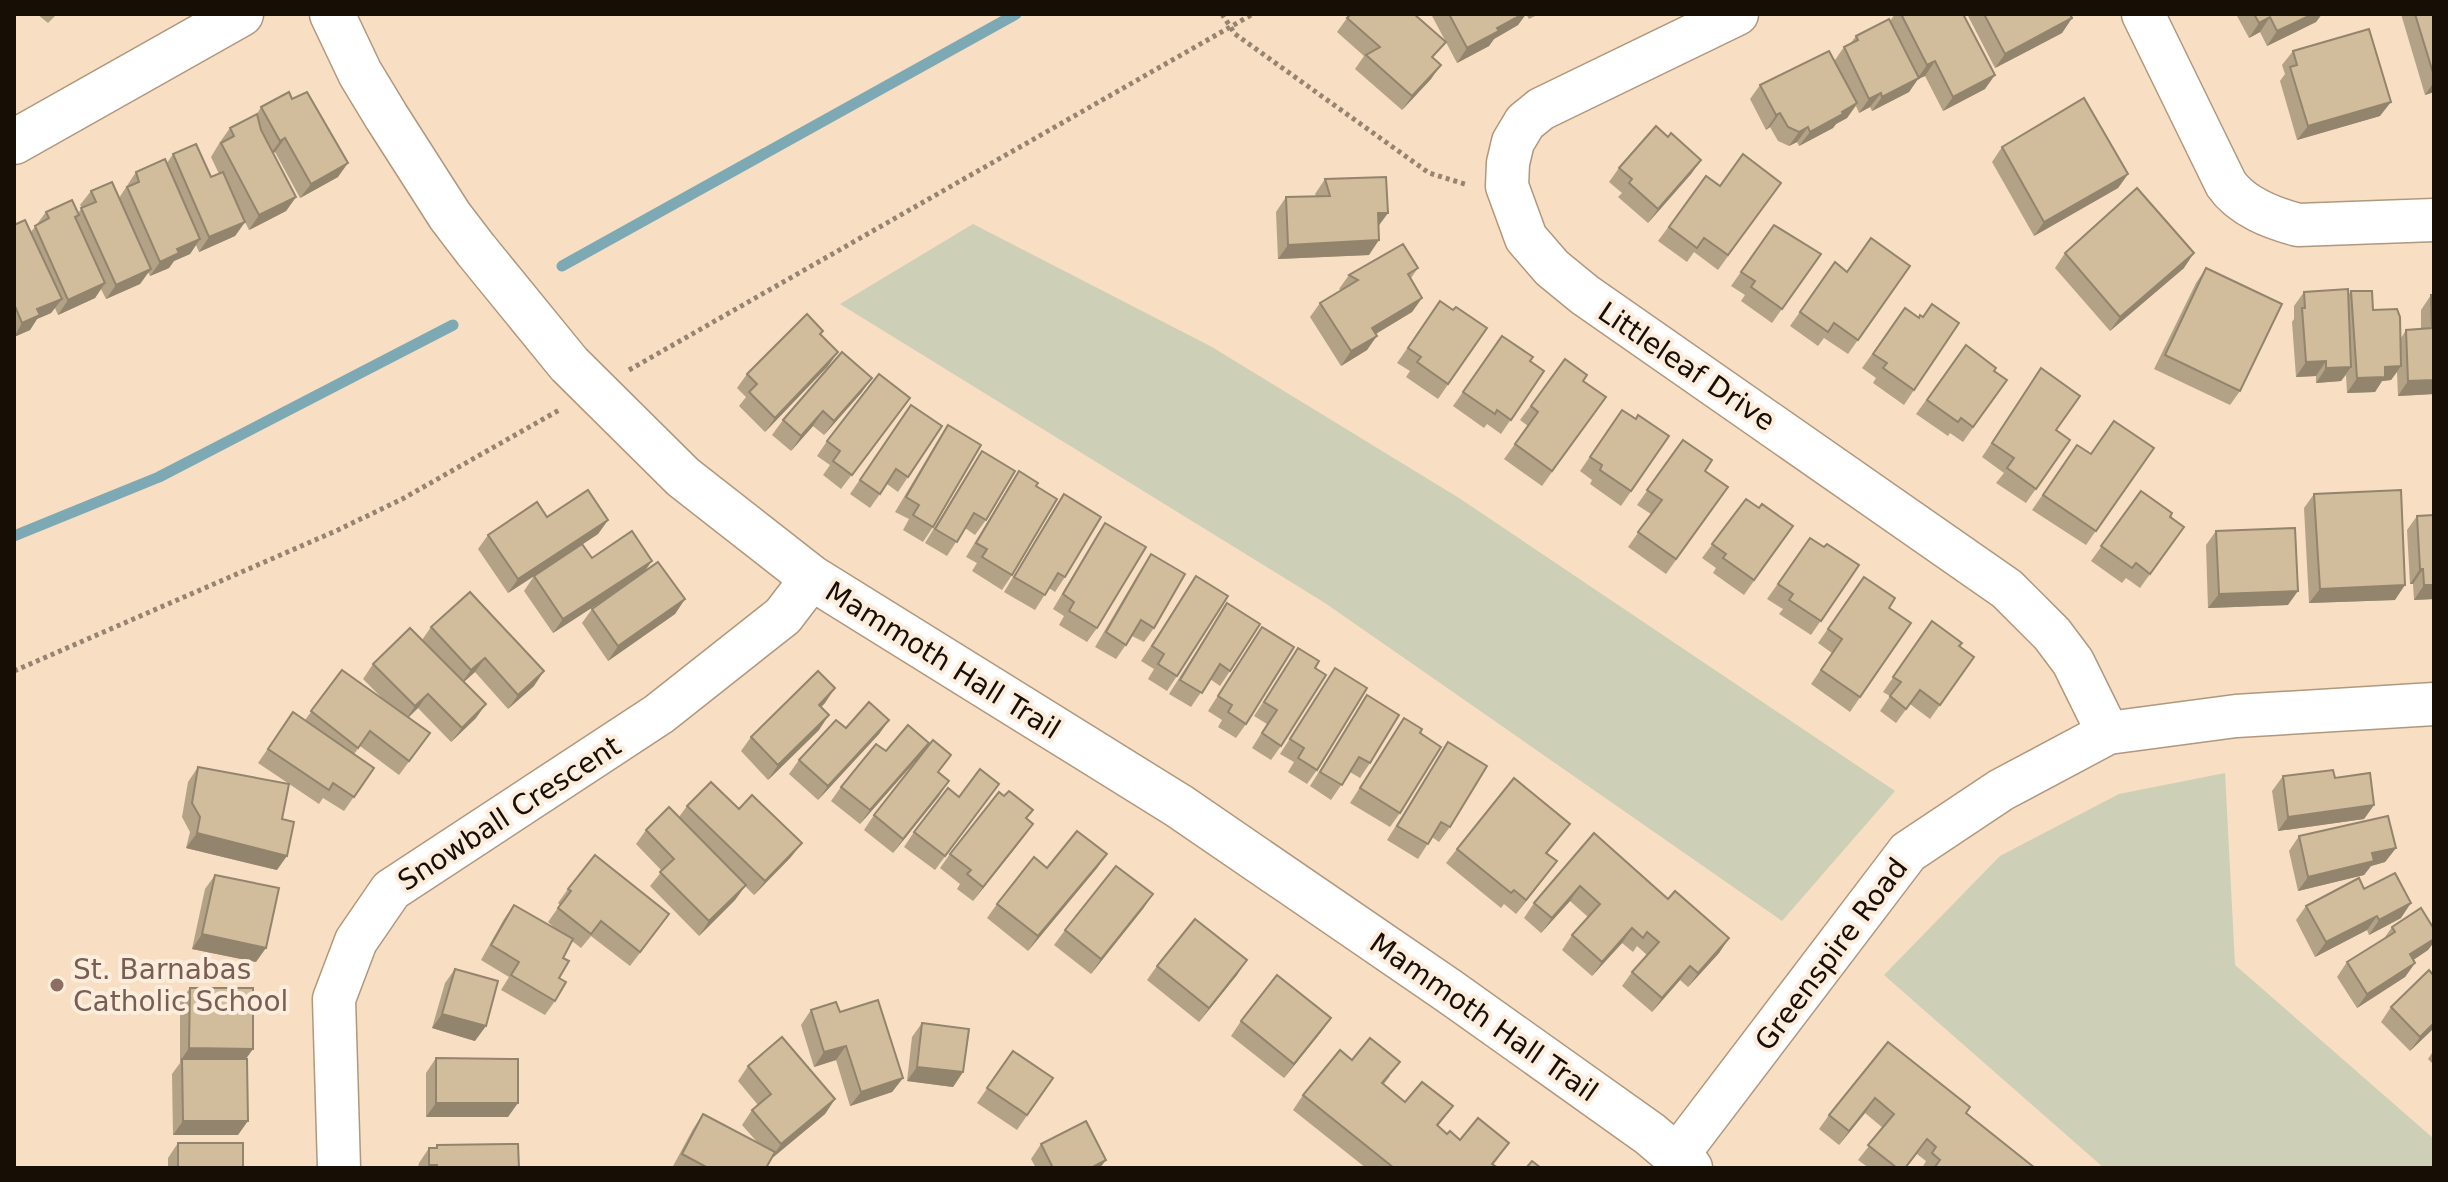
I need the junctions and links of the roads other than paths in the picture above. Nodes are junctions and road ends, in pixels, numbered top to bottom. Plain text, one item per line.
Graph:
1 (241, 14) edge
2 (332, 14) edge
3 (1737, 14) edge
4 (2143, 14) edge
5 (14, 142) edge
6 (2434, 220) edge
7 (812, 578) junction
8 (2434, 704) edge
9 (2108, 733) junction
10 (1683, 1163) edge
11 (339, 1168) edge

1 - 5 street
2 - 7 street, Mammoth Hall Trail
3 - 9 street, Littleleaf Drive
4 - 6 street
7 - 10 street, Mammoth Hall Trail
7 - 11 street, Snowball Crescent
8 - 9 street, Greenspire Road
9 - 10 street, Greenspire Road

